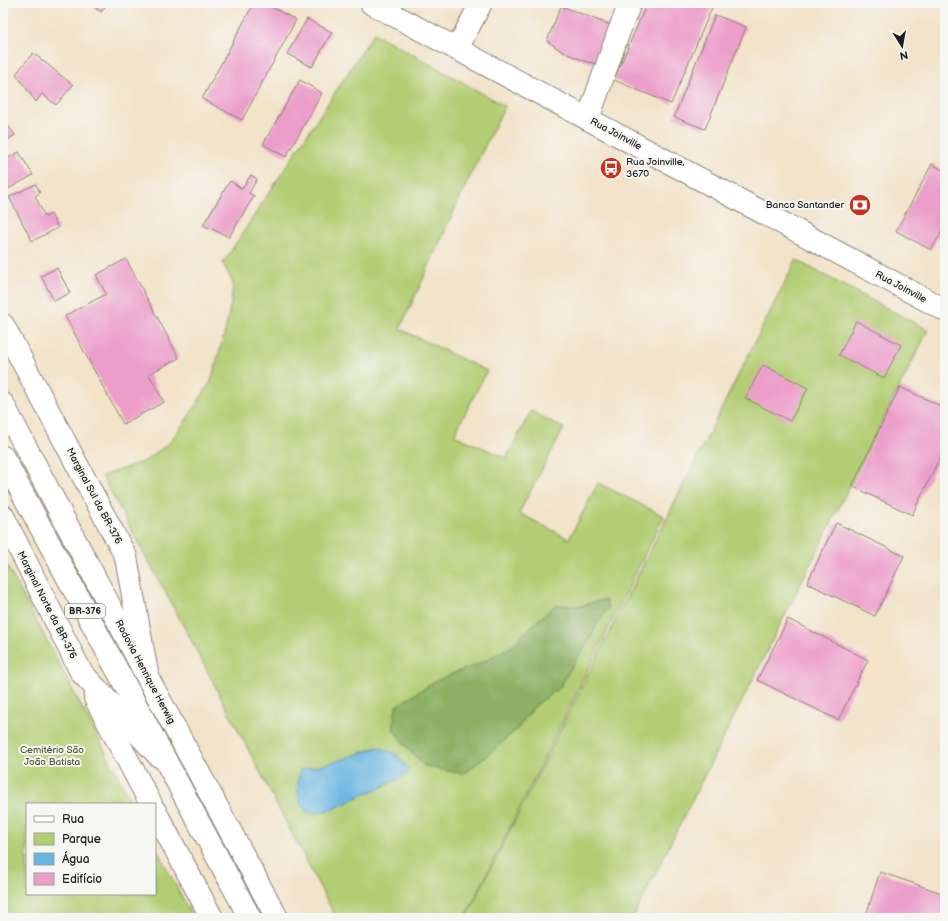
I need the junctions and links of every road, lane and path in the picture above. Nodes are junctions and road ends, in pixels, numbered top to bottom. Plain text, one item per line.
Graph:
1 (371, 3) edge
2 (482, 3) edge
3 (630, 3) edge
4 (457, 49) junction
5 (588, 119) junction
6 (945, 310) edge
7 (3, 325) edge
8 (3, 404) edge
9 (3, 457) edge
10 (3, 516) edge
11 (81, 672) junction
12 (148, 680) junction
13 (168, 765) junction
14 (150, 803) edge
15 (156, 813) edge
16 (212, 918) edge
17 (250, 918) edge
18 (277, 918) edge

1 - 4 main road, Rua Joinville
2 - 4 main road
3 - 5 main road
4 - 5 main road, Rua Joinville
5 - 6 main road, Rua Joinville
7 - 12 main road, Marginal Sul da BR-376 / BR-376
8 - 12 main road, Rodovia Henrique Herwig / BR-376
9 - 13 main road, BR-376
10 - 11 main road, Marginal Norte da BR-376 / BR-376
11 - 13 main road, Marginal Norte da BR-376 / BR-376
11 - 14 main road, Marginal Norte da BR-376
12 - 18 main road, Rodovia Henrique Herwig / BR-376
13 - 17 main road, BR-376
15 - 16 main road

